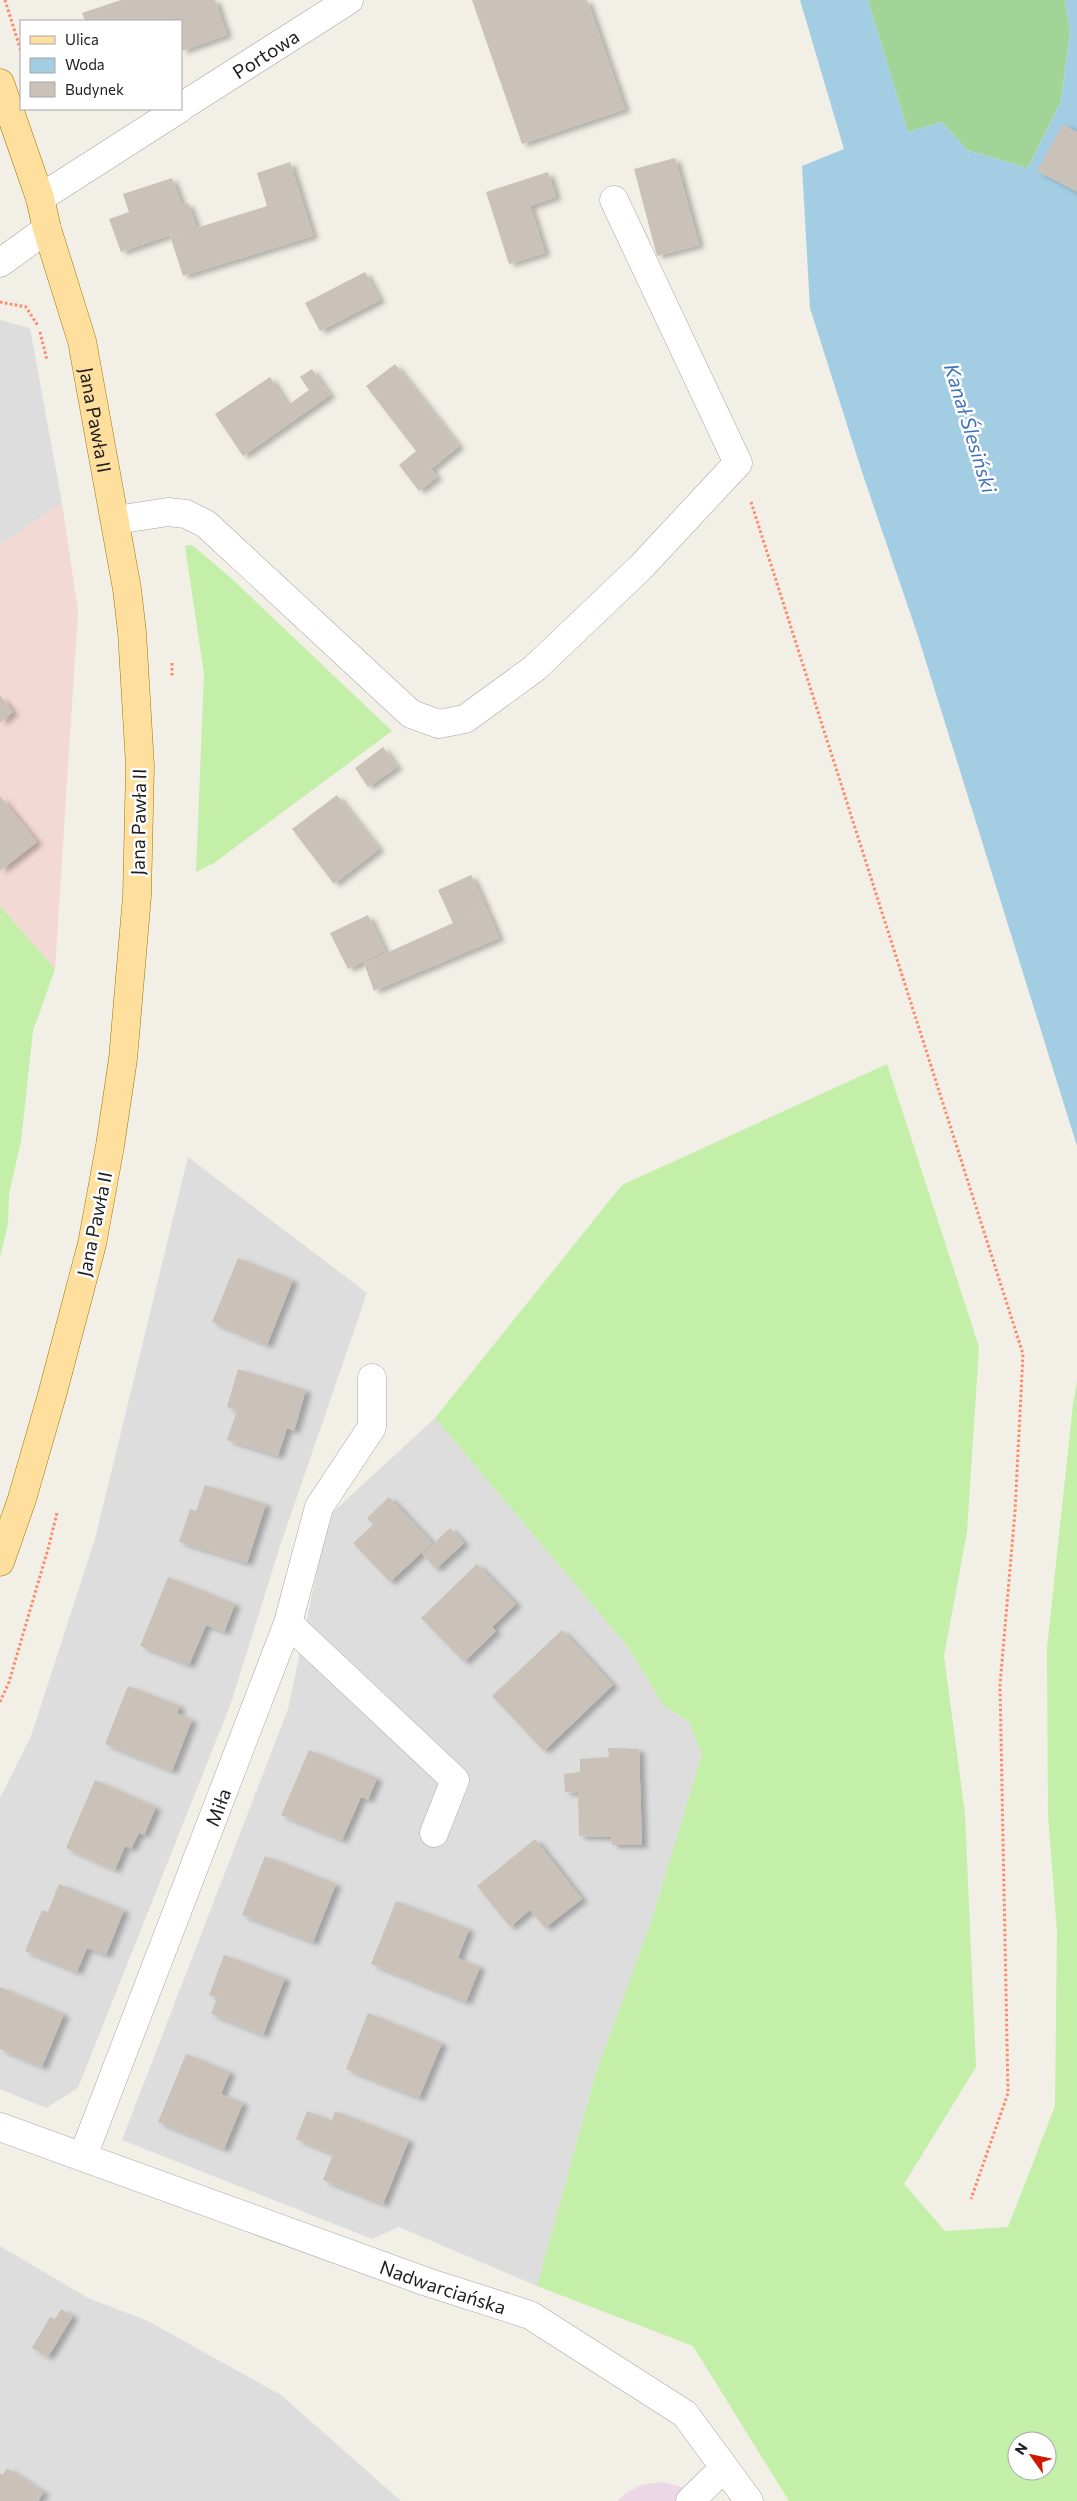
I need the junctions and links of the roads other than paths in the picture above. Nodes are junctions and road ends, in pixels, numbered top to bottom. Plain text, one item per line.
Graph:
1 (349, 0) edge
2 (0, 83) edge
3 (182, 107) edge
4 (177, 110) edge
5 (40, 198) junction
6 (614, 200) dead end
7 (47, 228) junction
8 (0, 263) edge
9 (116, 520) junction
10 (372, 1378) dead end
11 (0, 1562) edge
12 (288, 1623) junction
13 (434, 1833) dead end
14 (0, 2127) edge
15 (83, 2156) junction
16 (724, 2468) junction
17 (690, 2501) edge
18 (749, 2501) edge

1 - 3 street, Portowa
2 - 5 main road, Jana Pawła II
4 - 5 street, Portowa
5 - 7 main road, Jana Pawła II
6 - 9 street
7 - 8 street
7 - 9 main road, Jana Pawła II
9 - 11 main road, Jana Pawła II
10 - 12 street, Miła
12 - 13 street
12 - 15 street, Miła
14 - 15 street
15 - 16 street, Nadwarciańska
16 - 17 street
16 - 18 street, Nadwarciańska

